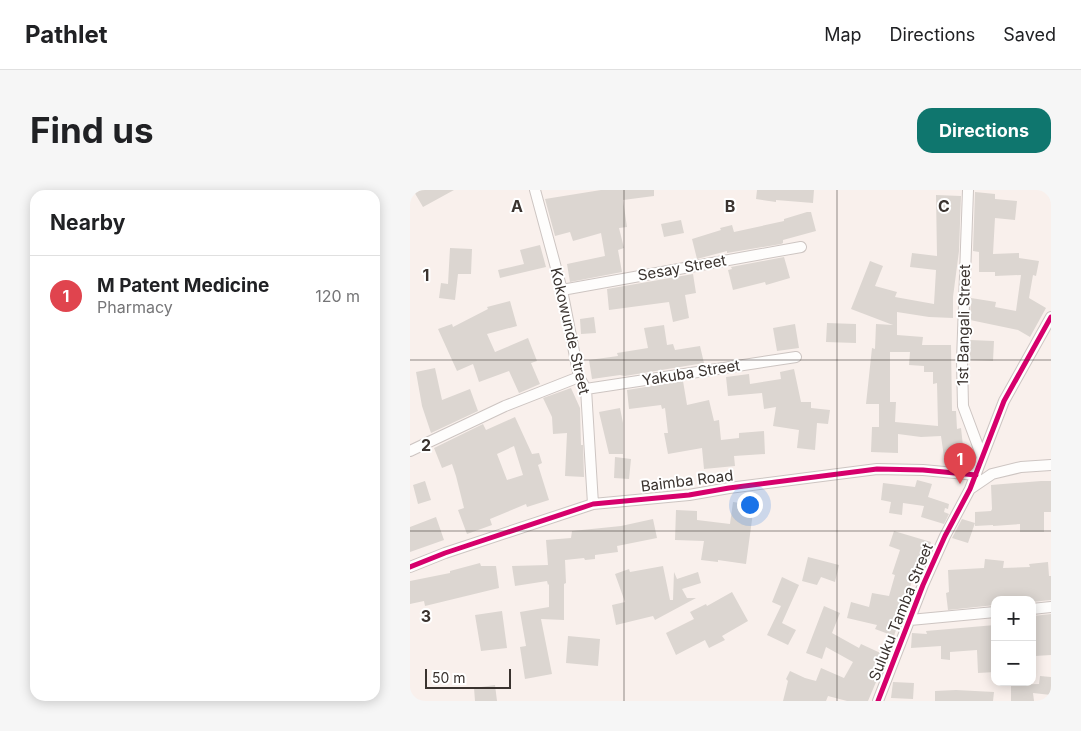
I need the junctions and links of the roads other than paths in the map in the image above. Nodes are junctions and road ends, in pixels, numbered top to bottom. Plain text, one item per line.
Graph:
1 (535, 190) edge
2 (968, 190) edge
3 (801, 246) dead end
4 (562, 290) junction
5 (1051, 317) edge
6 (796, 357) dead end
7 (579, 377) junction
8 (586, 388) junction
9 (410, 451) edge
10 (982, 457) junction
11 (1051, 465) edge
12 (976, 475) junction
13 (970, 489) junction
14 (593, 504) junction
15 (410, 567) edge
16 (1051, 607) edge
17 (1036, 609) edge
18 (991, 612) edge
19 (910, 620) junction
20 (878, 701) edge

1 - 4 street, Kokowunde Street
2 - 10 street, 1st Bangali Street
3 - 4 street, Sesay Street
4 - 7 street, Kokowunde Street
5 - 10 street, Suluku Tamba Street
6 - 8 street, Yakuba Street
7 - 8 street, Kokowunde Street
7 - 9 street
8 - 14 street, Kokowunde Street
10 - 12 street, Suluku Tamba Street
11 - 13 street
12 - 13 street, Suluku Tamba Street
12 - 14 street, Baimba Road
13 - 19 street, Suluku Tamba Street
14 - 15 street, Baimba Road
16 - 17 street
18 - 19 street
19 - 20 street, Suluku Tamba Street

